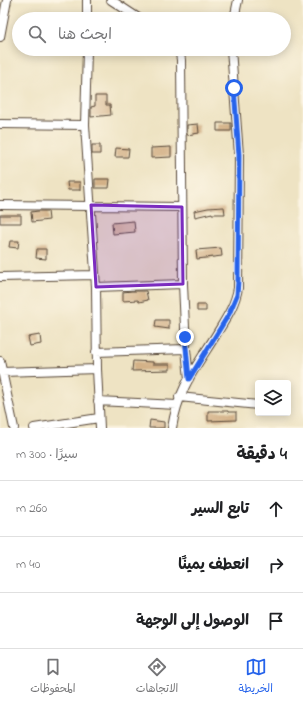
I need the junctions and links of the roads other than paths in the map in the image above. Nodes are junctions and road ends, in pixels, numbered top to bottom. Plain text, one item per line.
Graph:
1 (7, 0) edge
2 (87, 0) edge
3 (111, 0) edge
4 (238, 0) edge
5 (87, 12) edge
6 (129, 12) edge
7 (235, 12) edge
8 (0, 37) edge
9 (87, 56) edge
10 (180, 56) edge
11 (232, 56) edge
12 (0, 124) edge
13 (85, 125) junction
14 (0, 205) edge
15 (91, 205) junction
16 (182, 207) junction
17 (95, 275) junction
18 (0, 277) edge
19 (183, 284) junction
20 (96, 287) junction
21 (186, 349) junction
22 (96, 352) junction
23 (0, 360) edge
24 (96, 369) junction
25 (2, 372) junction
26 (189, 379) junction
27 (98, 401) junction
28 (178, 401) junction
29 (255, 405) edge
30 (99, 418) junction
31 (14, 428) edge
32 (34, 428) edge
33 (100, 428) edge
34 (172, 428) edge

1 - 8 street
2 - 5 street
3 - 6 street
4 - 7 street
9 - 13 street
10 - 16 street
11 - 26 street
12 - 13 street
13 - 15 street
14 - 15 street
15 - 16 street
15 - 17 street
16 - 19 street
17 - 18 street
17 - 20 street
19 - 20 street
19 - 21 street
20 - 22 street
21 - 22 street
21 - 26 street
22 - 24 street
23 - 25 street
24 - 25 street
24 - 27 street
25 - 31 street
26 - 28 street
27 - 28 street
27 - 30 street
28 - 29 street
28 - 34 street
30 - 32 street
30 - 33 street

